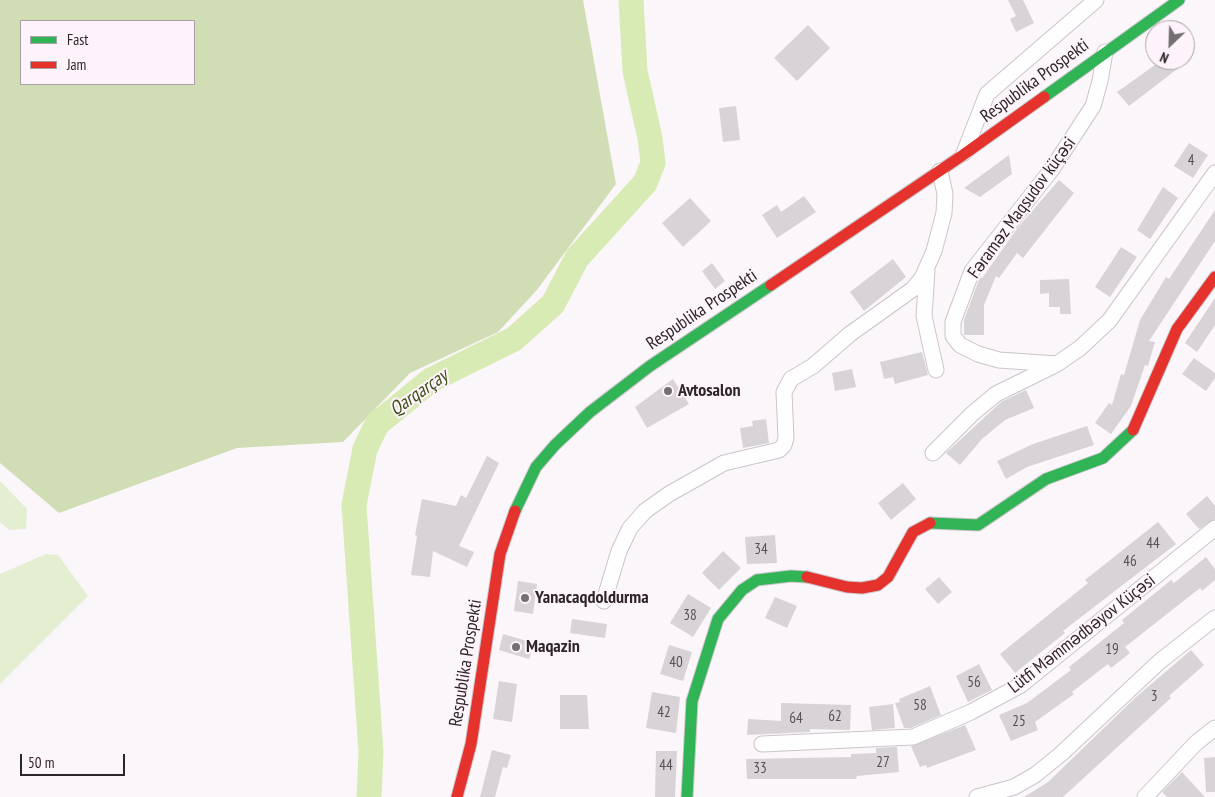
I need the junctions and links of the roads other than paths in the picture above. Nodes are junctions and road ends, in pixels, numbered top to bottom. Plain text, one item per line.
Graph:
1 (1096, 0) edge
2 (1179, 0) edge
3 (1105, 52) junction
4 (963, 155) junction
5 (940, 171) junction
6 (1215, 173) edge
7 (928, 267) junction
8 (1215, 277) edge
9 (1057, 364) junction
10 (936, 370) dead end
11 (933, 453) dead end
12 (1215, 528) edge
13 (604, 601) dead end
14 (1215, 618) edge
15 (1215, 728) edge
16 (762, 744) dead end
17 (457, 797) edge
18 (687, 797) edge
19 (977, 797) edge
20 (1144, 797) edge

1 - 4 street
2 - 3 main road, Respublika Prospekti
3 - 4 main road, Respublika Prospekti
3 - 9 street, Fəraməz Maqsudov küçəsi
4 - 5 main road, Respublika Prospekti
5 - 7 street
5 - 17 main road, Respublika Prospekti
6 - 9 street
7 - 10 street
7 - 13 street
8 - 18 main road
9 - 11 street
12 - 16 street, Lütfi Məmmədbəyov Küçəsi
14 - 19 street
15 - 20 street

